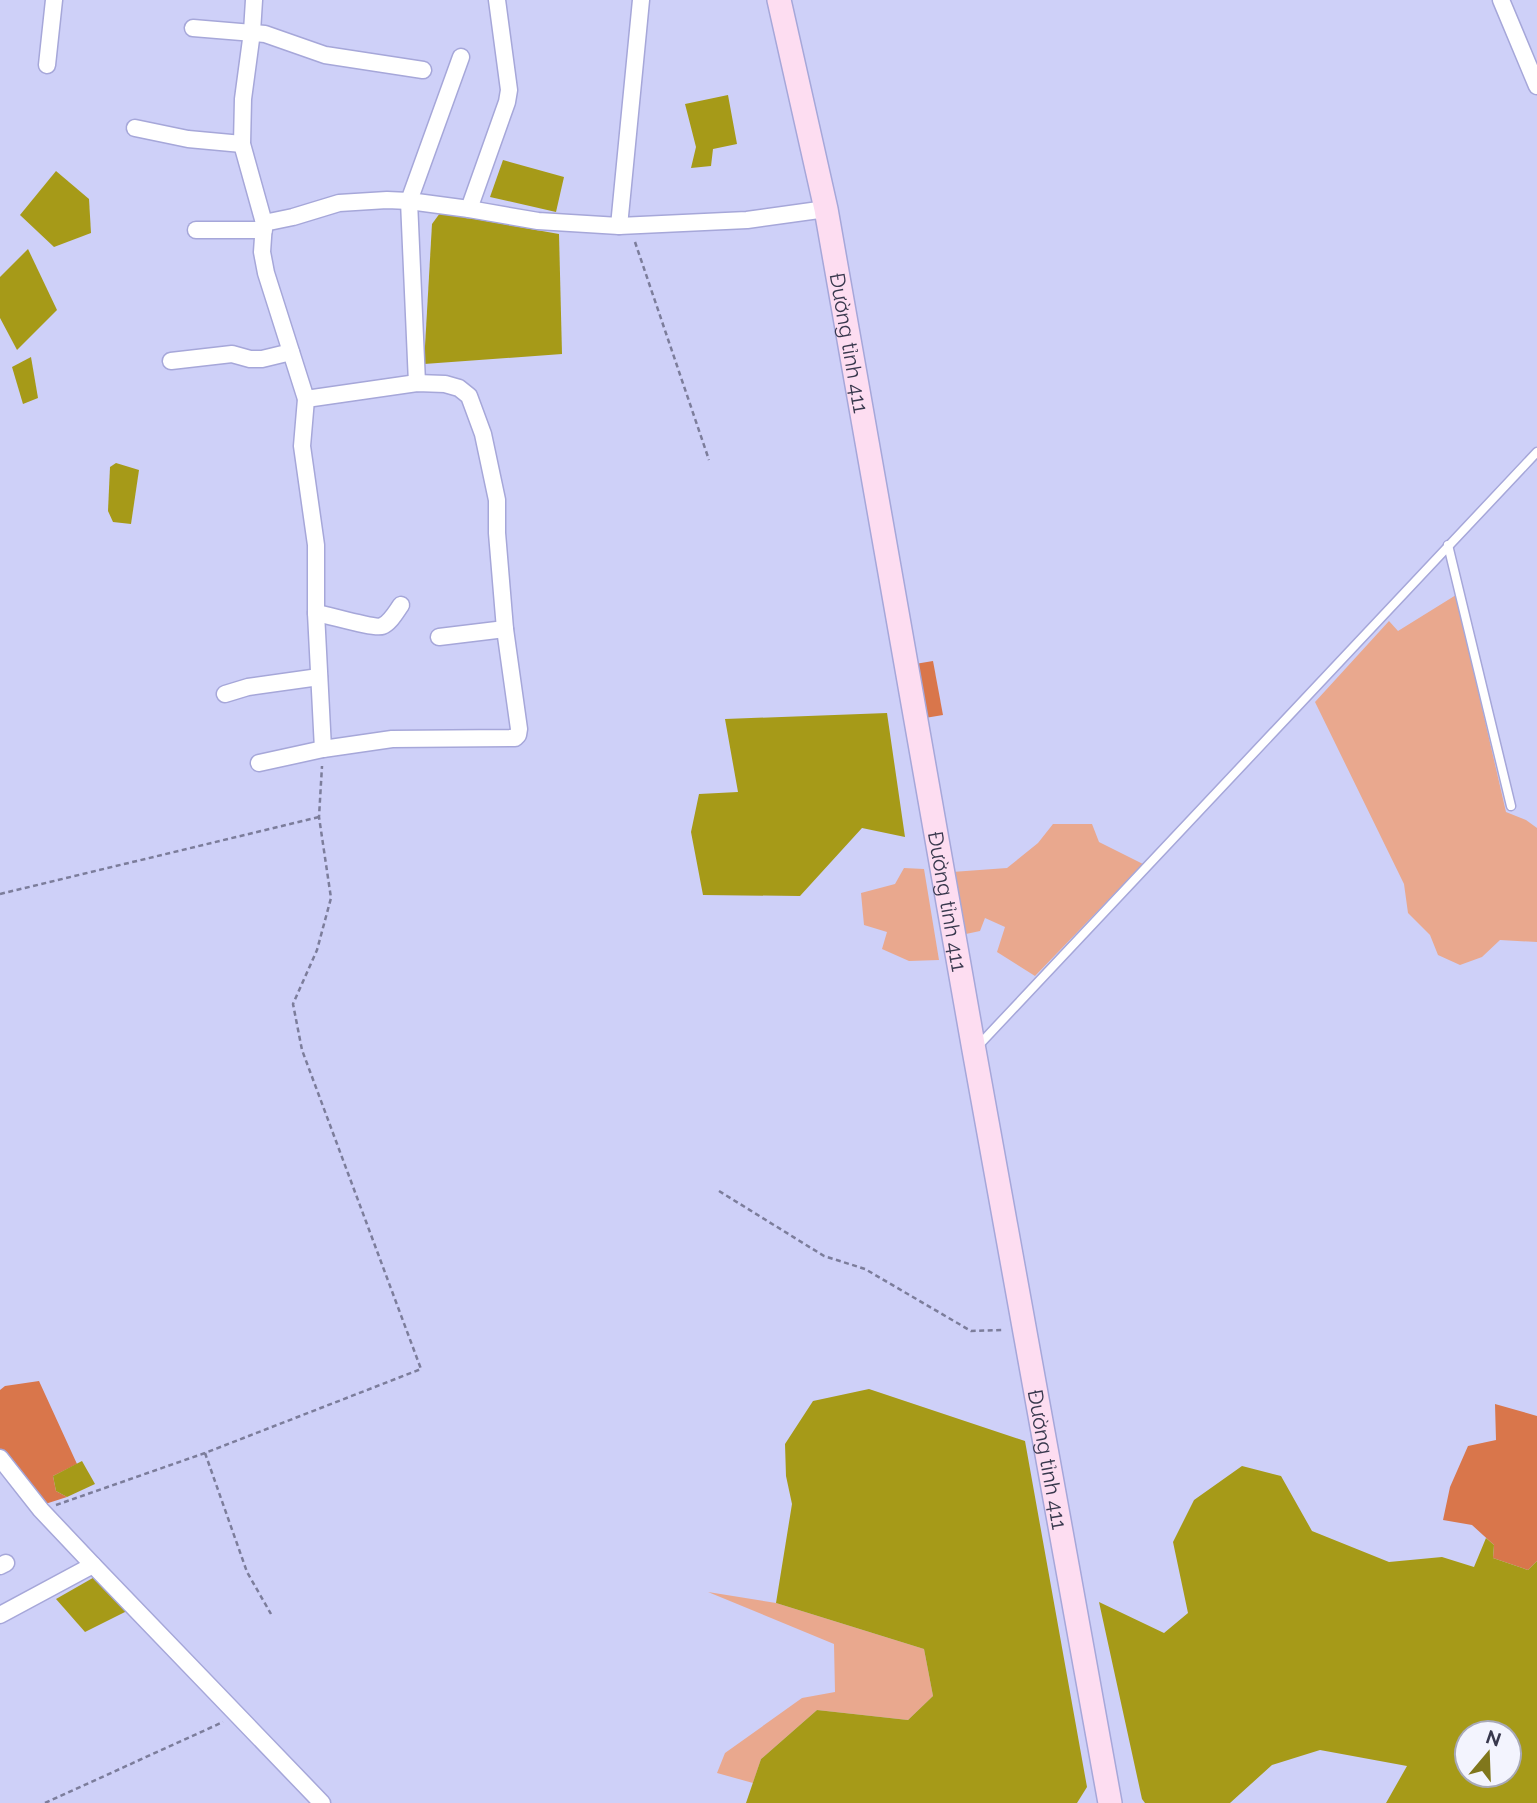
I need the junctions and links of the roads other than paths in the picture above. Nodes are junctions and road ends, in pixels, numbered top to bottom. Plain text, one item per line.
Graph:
1 (54, 0) edge
2 (254, 0) edge
3 (497, 0) edge
4 (641, 0) edge
5 (779, 0) edge
6 (1501, 0) edge
7 (194, 28) dead end
8 (252, 32) junction
9 (461, 57) dead end
10 (47, 65) dead end
11 (423, 70) dead end
12 (1537, 86) edge
13 (135, 128) dead end
14 (242, 144) junction
15 (409, 201) junction
16 (469, 209) junction
17 (826, 209) junction
18 (624, 226) junction
19 (264, 227) junction
20 (196, 230) dead end
21 (291, 352) junction
22 (171, 361) dead end
23 (416, 383) junction
24 (306, 399) junction
25 (1537, 452) edge
26 (1448, 545) junction
27 (401, 606) dead end
28 (316, 613) junction
29 (505, 629) junction
30 (439, 637) dead end
31 (318, 677) junction
32 (225, 694) dead end
33 (323, 749) junction
34 (259, 763) dead end
35 (1511, 806) dead end
36 (974, 1050) junction
37 (0, 1458) edge
38 (93, 1565) junction
39 (0, 1615) edge
40 (322, 1803) edge
41 (1110, 1803) edge

1 - 10 street
2 - 8 street
3 - 16 street
4 - 18 street
5 - 17 main road, Đường tỉnh 411
6 - 12 street
7 - 8 street
8 - 11 street
8 - 14 street
9 - 15 street
13 - 14 street
14 - 19 street
15 - 16 street
15 - 19 street
15 - 23 street
16 - 18 street
17 - 18 street
17 - 36 main road, Đường tỉnh 411
19 - 20 street
19 - 21 street
21 - 22 street
21 - 24 street
23 - 24 street
23 - 29 street
24 - 28 street
25 - 26 lane
26 - 35 lane
26 - 36 lane
27 - 28 street
28 - 31 street
29 - 30 street
29 - 33 street
31 - 32 street
31 - 33 street
33 - 34 street
36 - 41 main road, Đường tỉnh 411
37 - 38 street
38 - 39 street
38 - 40 street

